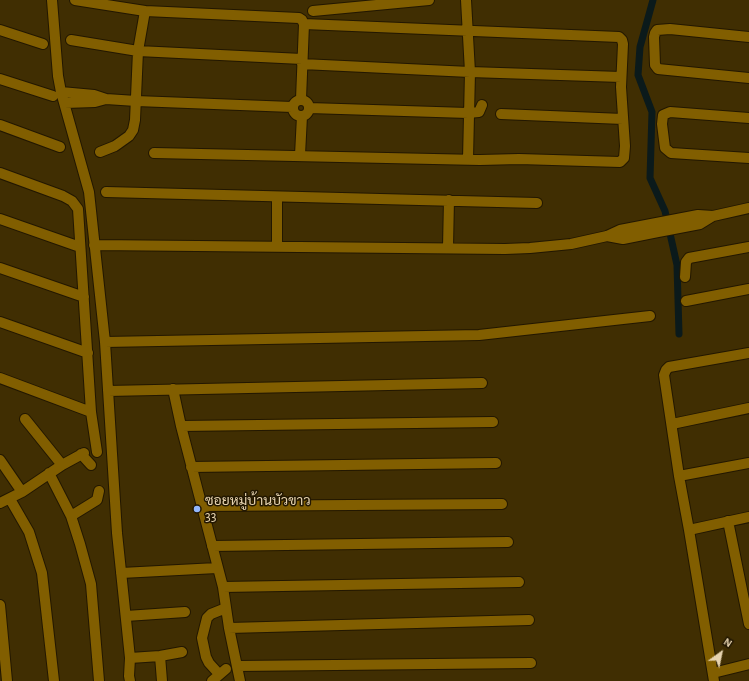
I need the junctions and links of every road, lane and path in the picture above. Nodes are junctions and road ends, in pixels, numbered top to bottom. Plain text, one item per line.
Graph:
1 (52, 0) edge
2 (75, 0) edge
3 (429, 0) edge
4 (466, 0) edge
5 (353, 8) junction
6 (145, 11) junction
7 (313, 11) dead end
8 (304, 24) junction
9 (357, 26) junction
10 (0, 30) edge
11 (469, 30) junction
12 (749, 37) edge
13 (71, 40) dead end
14 (43, 44) dead end
15 (138, 51) junction
16 (302, 62) junction
17 (470, 72) junction
18 (621, 77) junction
19 (749, 78) edge
20 (0, 79) edge
21 (57, 94) junction
22 (106, 99) junction
23 (301, 99) junction
24 (136, 101) junction
25 (65, 103) junction
26 (482, 105) dead end
27 (292, 106) junction
28 (309, 108) junction
29 (468, 113) junction
30 (501, 114) dead end
31 (302, 116) junction
32 (749, 118) edge
33 (623, 119) junction
34 (0, 125) edge
35 (60, 146) dead end
36 (100, 152) dead end
37 (154, 152) dead end
38 (300, 155) junction
39 (749, 158) edge
40 (468, 159) junction
41 (0, 173) edge
42 (106, 192) dead end
43 (277, 197) junction
44 (449, 200) junction
45 (537, 203) dead end
46 (749, 208) edge
47 (0, 219) edge
48 (94, 245) junction
49 (277, 246) junction
50 (80, 247) junction
51 (749, 247) edge
52 (448, 248) junction
53 (0, 268) edge
54 (685, 277) dead end
55 (749, 289) edge
56 (84, 297) junction
57 (686, 301) dead end
58 (650, 316) dead end
59 (0, 322) edge
60 (105, 342) junction
61 (88, 353) junction
62 (749, 353) edge
63 (0, 378) edge
64 (482, 383) dead end
65 (173, 389) junction
66 (108, 391) junction
67 (749, 408) edge
68 (91, 412) junction
69 (25, 419) dead end
70 (493, 422) dead end
71 (672, 424) junction
72 (181, 426) junction
73 (97, 452) dead end
74 (0, 460) edge
75 (496, 463) dead end
76 (749, 463) edge
77 (62, 465) junction
78 (90, 465) dead end
79 (192, 467) junction
80 (49, 473) junction
81 (679, 476) junction
82 (99, 491) dead end
83 (22, 492) junction
84 (10, 499) junction
85 (0, 503) edge
86 (502, 504) dead end
87 (201, 506) junction
88 (71, 516) junction
89 (749, 517) edge
90 (728, 521) junction
91 (689, 530) junction
92 (508, 542) dead end
93 (212, 546) junction
94 (217, 568) junction
95 (121, 573) junction
96 (519, 582) dead end
97 (222, 587) junction
98 (0, 605) edge
99 (226, 608) junction
100 (186, 612) dead end
101 (126, 616) junction
102 (529, 620) dead end
103 (749, 624) edge
104 (229, 628) junction
105 (182, 652) dead end
106 (160, 656) junction
107 (130, 658) junction
108 (531, 663) dead end
109 (749, 664) edge
110 (237, 666) junction
111 (219, 675) edge
112 (713, 677) edge
113 (7, 681) edge
114 (54, 681) edge
115 (99, 681) edge
116 (130, 681) edge
117 (162, 681) edge
118 (240, 681) edge

1 - 21 street
2 - 6 street
3 - 5 street
4 - 11 street
5 - 7 street
5 - 9 street
6 - 8 street
6 - 15 street
8 - 9 street
8 - 16 street
9 - 11 street
10 - 14 street
11 - 17 street
11 - 18 street
12 - 19 street
13 - 15 street
15 - 16 street
15 - 24 street
16 - 17 street
16 - 23 street
17 - 18 street
17 - 29 street
18 - 33 street
20 - 21 street
21 - 22 street
21 - 25 street
22 - 24 street
22 - 25 street
23 - 27 street
23 - 28 street
24 - 27 street
24 - 36 street
25 - 48 street
26 - 29 street
27 - 31 street
28 - 29 street
28 - 31 street
29 - 40 street
30 - 33 street
31 - 38 street
32 - 39 street
33 - 40 street
34 - 35 street
37 - 38 street
38 - 40 street
41 - 50 street
42 - 43 street
43 - 44 street
43 - 49 street
44 - 45 street
44 - 52 street
46 - 52 street
47 - 50 street
48 - 49 street
48 - 60 street
49 - 52 street
50 - 56 street
51 - 54 street
53 - 56 street
55 - 57 street
56 - 61 street
58 - 60 street
59 - 61 street
60 - 66 street
61 - 68 street
62 - 71 street
63 - 68 street
64 - 65 street
65 - 66 street
65 - 72 street
66 - 95 street
67 - 71 street
68 - 73 street
69 - 77 street
70 - 72 street
71 - 81 street
72 - 79 street
74 - 83 street
75 - 79 street
76 - 81 street
77 - 78 street
77 - 80 street
79 - 87 street
80 - 83 street
80 - 88 street
81 - 91 street
82 - 88 street
83 - 84 street
84 - 85 street
84 - 114 street
86 - 87 street
87 - 93 street
88 - 115 street
89 - 90 street
90 - 91 street
90 - 103 street
91 - 112 street
92 - 93 street
93 - 94 street
94 - 95 street
94 - 97 street
95 - 101 street
96 - 97 street
97 - 99 street
98 - 113 street
99 - 104 street
99 - 111 street
100 - 101 street
101 - 107 street
102 - 104 street
104 - 110 street
105 - 106 street
106 - 107 street
106 - 117 street
107 - 116 street
108 - 110 street
109 - 112 street
110 - 118 street

